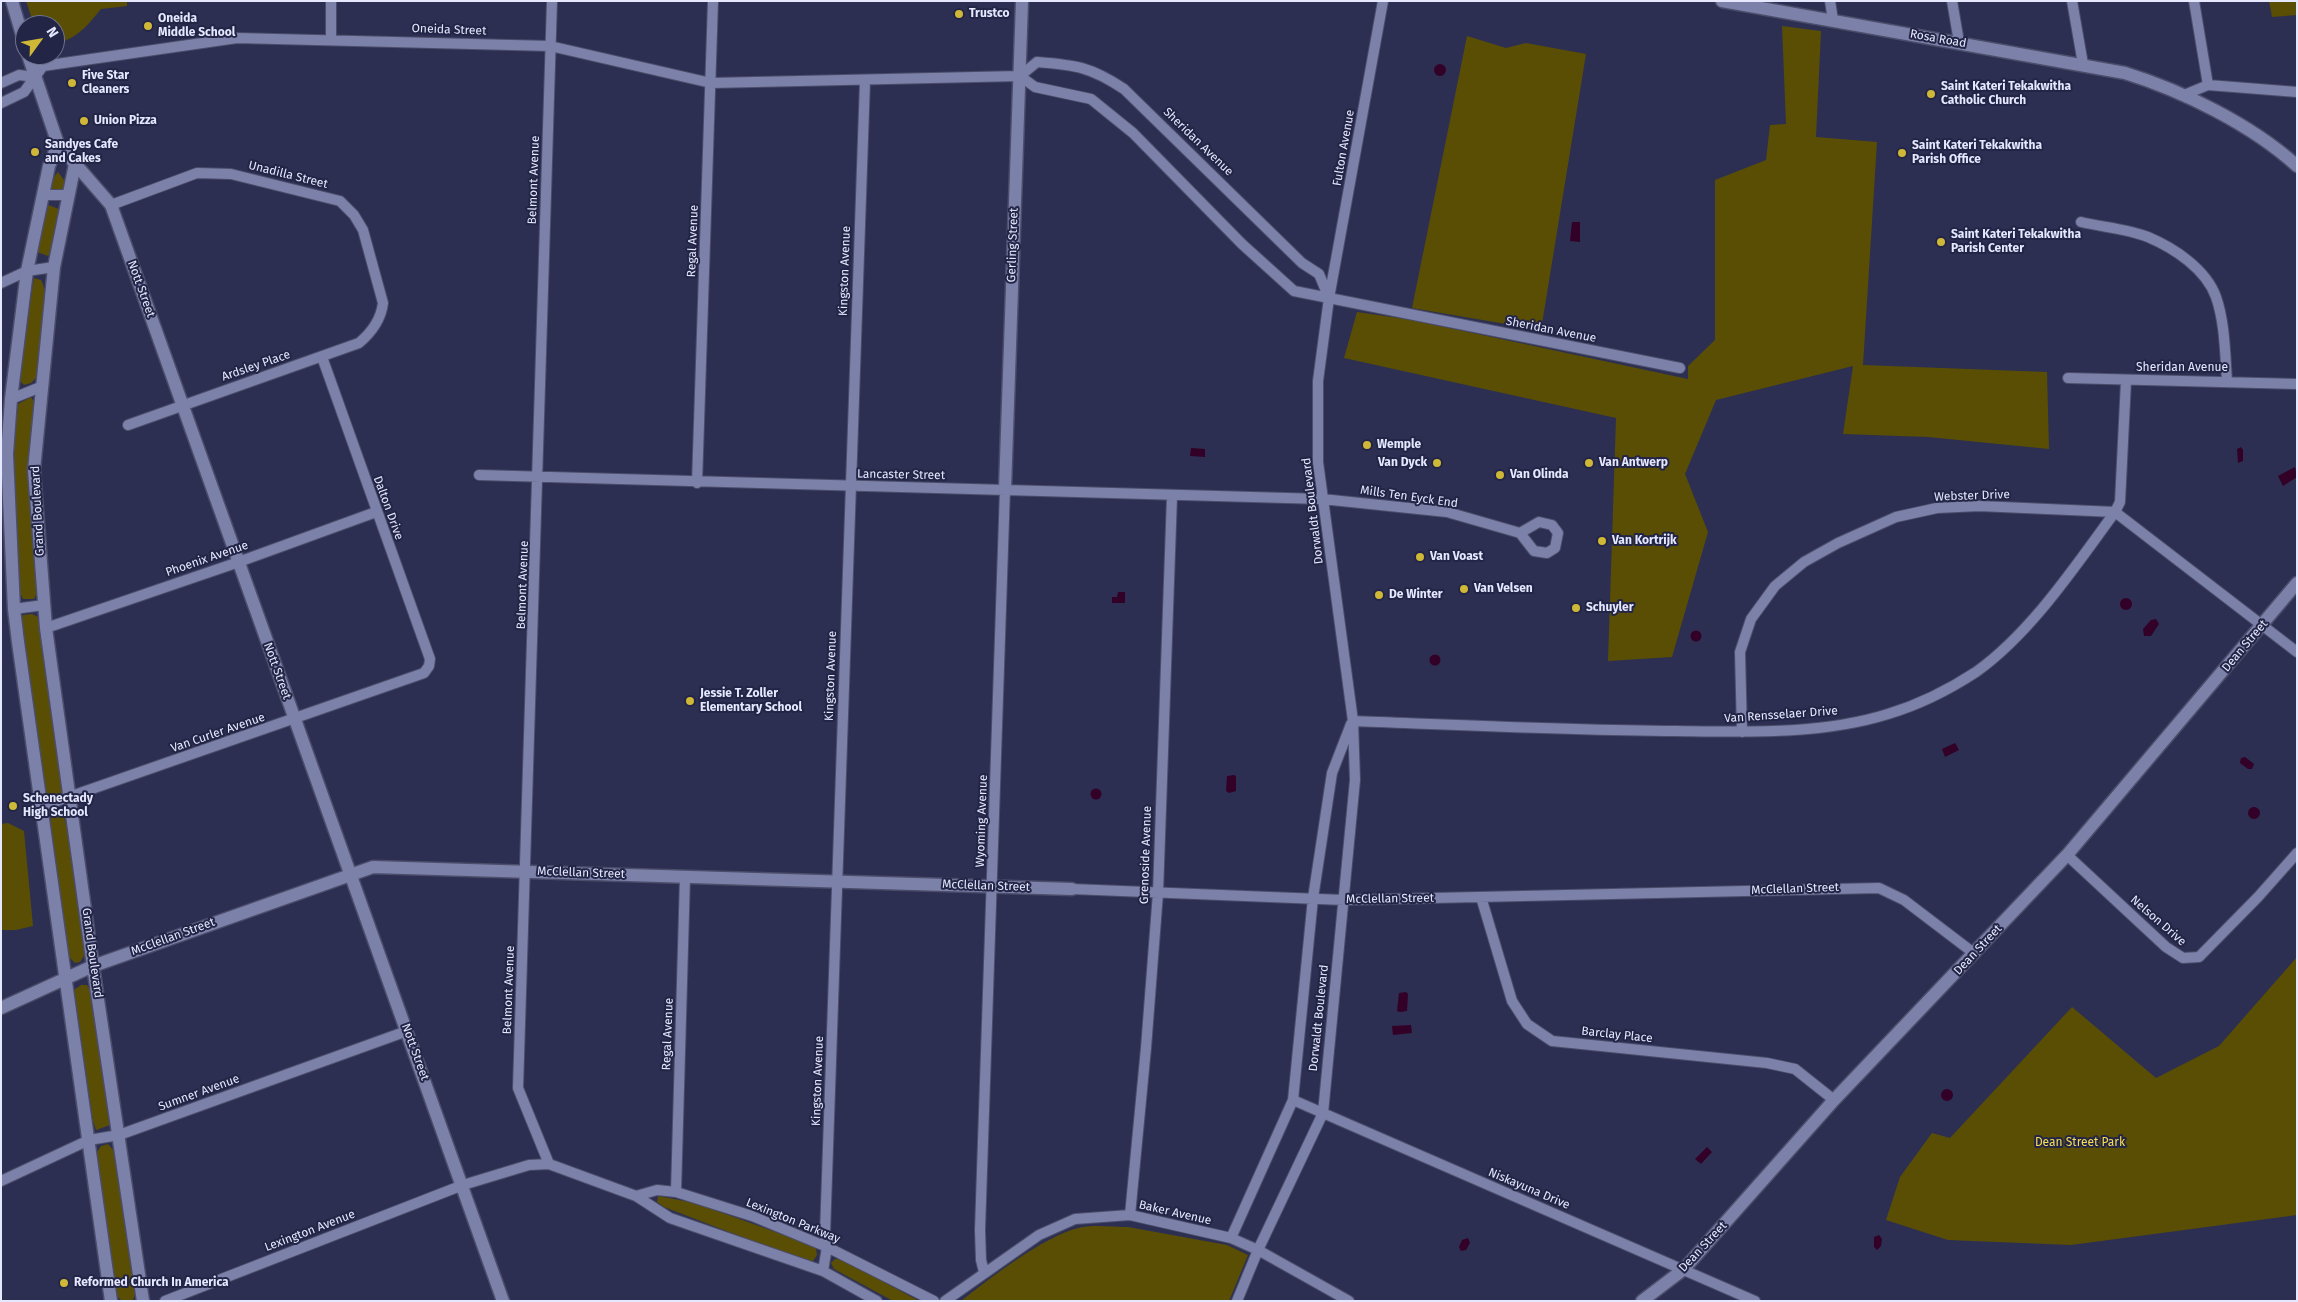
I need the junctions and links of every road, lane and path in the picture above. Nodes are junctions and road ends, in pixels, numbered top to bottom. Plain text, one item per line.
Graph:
1 (12, 1) edge
2 (331, 1) edge
3 (552, 1) edge
4 (712, 1) edge
5 (1022, 1) edge
6 (1383, 1) edge
7 (1722, 1) edge
8 (1830, 1) edge
9 (1952, 1) edge
10 (2072, 1) edge
11 (2194, 1) edge
12 (16, 15) edge
13 (1833, 20) junction
14 (331, 39) junction
15 (1959, 42) junction
16 (550, 46) junction
17 (2083, 64) junction
18 (31, 65) edge
19 (1020, 76) junction
20 (35, 77) junction
21 (865, 81) junction
22 (1, 83) edge
23 (711, 83) junction
24 (2208, 86) junction
25 (2297, 92) edge
26 (2184, 95) junction
27 (1, 103) edge
28 (58, 144) junction
29 (75, 164) junction
30 (2297, 166) edge
31 (43, 195) junction
32 (68, 195) junction
33 (111, 205) junction
34 (2081, 222) dead end
35 (54, 268) junction
36 (27, 271) junction
37 (1, 283) edge
38 (1329, 298) junction
39 (382, 315) joint
40 (322, 357) junction
41 (1680, 368) dead end
42 (2068, 378) dead end
43 (2126, 381) junction
44 (2227, 381) junction
45 (2297, 384) edge
46 (43, 386) junction
47 (11, 399) junction
48 (182, 405) junction
49 (128, 425) dead end
50 (479, 475) dead end
51 (538, 475) junction
52 (697, 482) junction
53 (850, 487) junction
54 (1005, 489) junction
55 (1172, 496) junction
56 (1322, 499) junction
57 (376, 512) junction
58 (2116, 512) junction
59 (1520, 533) dead end
60 (238, 562) junction
61 (2297, 583) edge
62 (44, 605) junction
63 (14, 610) junction
64 (2263, 625) junction
65 (46, 628) junction
66 (2297, 652) edge
67 (429, 666) joint
68 (295, 719) junction
69 (1353, 720) junction
70 (1742, 732) junction
71 (70, 798) junction
72 (40, 807) junction
73 (2297, 852) edge
74 (2067, 855) junction
75 (526, 871) junction
76 (350, 874) junction
77 (686, 877) junction
78 (836, 881) junction
79 (993, 886) junction
80 (1072, 889) joint
81 (1158, 893) junction
82 (1480, 897) junction
83 (1313, 898) junction
84 (1344, 900) junction
85 (1975, 954) junction
86 (93, 966) junction
87 (64, 978) junction
88 (1, 1008) edge
89 (407, 1031) junction
90 (1293, 1100) junction
91 (1834, 1100) junction
92 (1322, 1113) junction
93 (119, 1135) junction
94 (89, 1140) junction
95 (548, 1164) junction
96 (1, 1181) edge
97 (463, 1186) junction
98 (676, 1192) junction
99 (636, 1196) junction
100 (1130, 1215) junction
101 (1232, 1238) junction
102 (827, 1247) junction
103 (1258, 1250) junction
104 (1684, 1269) junction
105 (823, 1271) junction
106 (984, 1272) junction
107 (111, 1301) edge
108 (143, 1301) edge
109 (165, 1301) edge
110 (504, 1301) edge
111 (877, 1301) edge
112 (934, 1301) edge
113 (945, 1301) edge
114 (1237, 1301) edge
115 (1349, 1301) edge
116 (1642, 1301) edge
117 (1756, 1301) edge

1 - 12 street
2 - 14 street
3 - 16 street, Belmont Avenue
4 - 23 street, Regal Avenue
5 - 19 street, Gerling Street
6 - 38 street, Fulton Avenue
7 - 13 street, Rosa Road
8 - 13 street
9 - 15 street
10 - 17 street
11 - 24 street
13 - 15 street, Rosa Road
14 - 16 street, Oneida Street
14 - 20 street, Oneida Street
15 - 17 street, Rosa Road
16 - 23 street, Oneida Street
16 - 51 street, Belmont Avenue
17 - 26 street, Rosa Road
18 - 20 street, Nott Street
19 - 21 street, Sheridan Avenue
19 - 38 street, Sheridan Avenue
19 - 38 street, Sheridan Avenue
19 - 54 street, Gerling Street
20 - 22 street
20 - 27 street, Oneida Street
20 - 28 street, Nott Street
21 - 23 street, Oneida Street
21 - 53 street, Kingston Avenue
23 - 52 street, Regal Avenue
24 - 25 street
24 - 26 street
26 - 30 street, Rosa Road
28 - 29 street, Nott Street
28 - 31 street
29 - 32 street, Grand Boulevard
29 - 33 street, Nott Street
31 - 32 street
31 - 36 street
32 - 35 street, Grand Boulevard
33 - 39 street, Unadilla Street
33 - 48 street, Nott Street
34 - 44 street
35 - 36 street
35 - 46 street, Grand Boulevard
36 - 37 street
36 - 47 street
38 - 41 street, Sheridan Avenue
38 - 56 street, Dorwaldt Boulevard
39 - 40 street, Ardsley Place
40 - 48 street, Ardsley Place
40 - 57 street, Dalton Drive
42 - 43 street, Sheridan Avenue
43 - 44 street, Sheridan Avenue
43 - 58 street, Van Rensselaer Drive
44 - 45 street, Sheridan Avenue
46 - 47 street
46 - 62 street, Grand Boulevard
47 - 63 street
48 - 49 street, Ardsley Place
48 - 60 street, Nott Street
50 - 51 street, Lancaster Street
51 - 52 street, Lancaster Street
51 - 75 street, Belmont Avenue
52 - 53 street, Lancaster Street
53 - 54 street, Lancaster Street
53 - 78 street, Kingston Avenue
54 - 55 street, Lancaster Street
54 - 79 street, Wyoming Avenue
55 - 56 street, Lancaster Street
55 - 81 street, Grenoside Avenue
56 - 59 street, Mills Ten Eyck End
56 - 69 street, Dorwaldt Boulevard
57 - 60 street, Phoenix Avenue
57 - 67 street, Dalton Drive
58 - 64 street
58 - 70 street, Van Rensselaer Drive
58 - 70 street, Webster Drive
60 - 65 street, Phoenix Avenue
60 - 68 street, Nott Street
61 - 64 street, Dean Street
62 - 63 street
62 - 65 street, Grand Boulevard
63 - 72 street
64 - 66 street
64 - 74 street, Dean Street
65 - 71 street, Grand Boulevard
67 - 68 street, Van Curler Avenue
68 - 71 street, Van Curler Avenue
68 - 76 street, Nott Street
69 - 70 street, Van Rensselaer Drive
69 - 83 street, Dorwaldt Boulevard
69 - 84 street, Dorwaldt Boulevard
71 - 72 street, Van Curler Avenue
71 - 86 street, Grand Boulevard
72 - 87 street
73 - 74 street, Nelson Drive
74 - 85 street, Dean Street
75 - 76 street, McClellan Street
75 - 77 street, McClellan Street
75 - 95 street, Belmont Avenue
76 - 86 street, McClellan Street
76 - 89 street, Nott Street
77 - 78 street, McClellan Street
77 - 98 street, Regal Avenue
78 - 79 street, McClellan Street
78 - 102 street, Kingston Avenue
79 - 80 street, McClellan Street
79 - 106 street, Wyoming Avenue
80 - 81 street, McClellan Street
81 - 83 street, McClellan Street
81 - 100 street, Grenoside Avenue
82 - 84 street, McClellan Street
82 - 85 street, McClellan Street
82 - 91 street, Barclay Place
83 - 84 street, McClellan Street
83 - 90 street, Dorwaldt Boulevard
84 - 92 street, Dorwaldt Boulevard
85 - 91 street, Dean Street
86 - 87 street, McClellan Street
86 - 93 street, Grand Boulevard
87 - 88 street, McClellan Street
87 - 94 street
89 - 93 street, Sumner Avenue
89 - 97 street, Nott Street
90 - 92 street, Niskayuna Drive
90 - 101 street, Dorwaldt Boulevard
91 - 104 street, Dean Street
92 - 103 street, Dorwaldt Boulevard
92 - 104 street, Niskayuna Drive
93 - 94 street, Sumner Avenue
93 - 108 street, Grand Boulevard
94 - 96 street, Sumner Avenue
94 - 107 street
95 - 97 street
95 - 99 street
97 - 109 street, Lexington Avenue
97 - 110 street, Nott Street
98 - 99 street, Lexington Parkway
98 - 102 street, Lexington Parkway
99 - 105 street
100 - 101 street, Baker Avenue
100 - 106 street, Baker Avenue
101 - 103 street, Baker Avenue
102 - 105 street, Kingston Avenue
102 - 112 street, Lexington Parkway
103 - 114 street, Dorwaldt Boulevard
103 - 115 street, Baker Avenue
104 - 116 street, Dean Street
104 - 117 street, Niskayuna Drive
105 - 111 street
106 - 113 street, Baker Avenue

